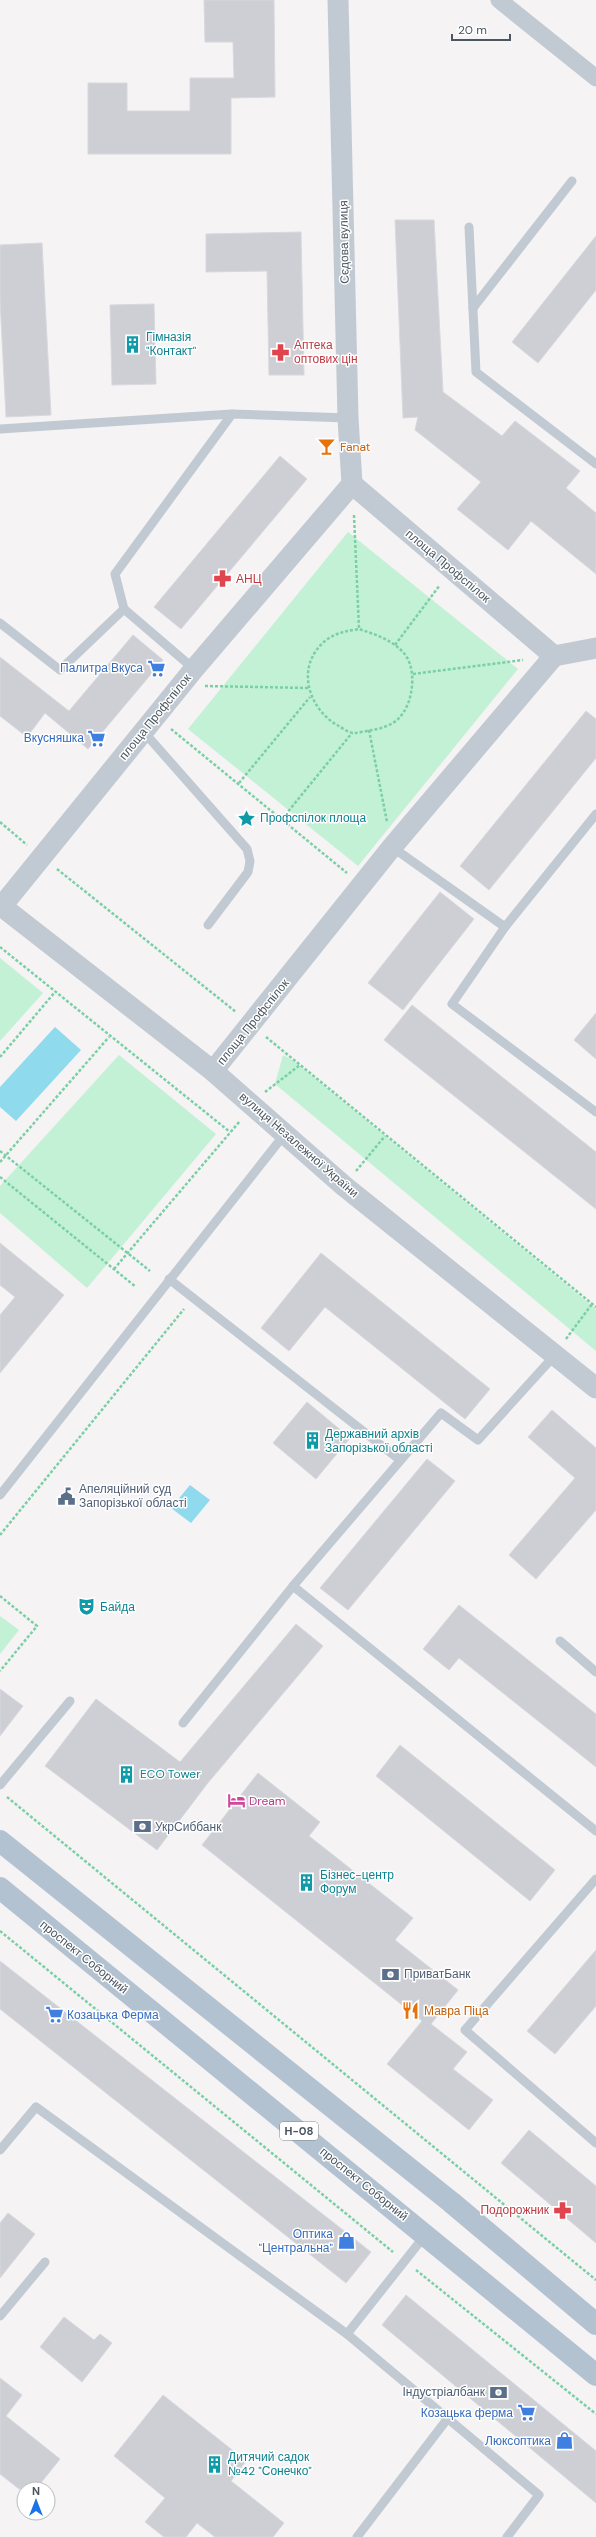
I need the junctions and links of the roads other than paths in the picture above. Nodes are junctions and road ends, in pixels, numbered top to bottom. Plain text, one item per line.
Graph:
1 (338, 0) edge
2 (499, 0) edge
3 (596, 78) edge
4 (572, 181) dead end
5 (469, 227) dead end
6 (473, 308) junction
7 (232, 414) junction
8 (348, 418) junction
9 (0, 429) edge
10 (596, 464) edge
11 (352, 484) junction
12 (124, 609) junction
13 (0, 623) edge
14 (596, 648) edge
15 (554, 656) junction
16 (194, 669) junction
17 (149, 723) junction
18 (596, 814) edge
19 (392, 847) junction
20 (1, 905) edge
21 (208, 925) dead end
22 (505, 927) junction
23 (213, 1071) junction
24 (596, 1112) edge
25 (284, 1135) junction
26 (169, 1279) junction
27 (554, 1355) junction
28 (596, 1388) edge
29 (400, 1460) junction
30 (0, 1495) edge
31 (292, 1586) junction
32 (560, 1641) dead end
33 (596, 1672) edge
34 (70, 1701) dead end
35 (183, 1723) dead end
36 (0, 1785) edge
37 (596, 1831) edge
38 (0, 1841) edge
39 (596, 1879) edge
40 (0, 1888) edge
41 (596, 2142) edge
42 (0, 2150) edge
43 (426, 2234) junction
44 (45, 2262) dead end
45 (0, 2316) edge
46 (596, 2324) edge
47 (347, 2334) junction
48 (596, 2375) edge
49 (448, 2418) junction
50 (357, 2537) edge
51 (507, 2537) edge

1 - 8 street, Сєдова вулиця
2 - 3 street
4 - 6 lane
5 - 6 lane
6 - 10 lane
7 - 8 lane
7 - 9 lane
7 - 12 lane
8 - 11 street, Сєдова вулиця
11 - 15 street, площа Профспілок
11 - 16 street, площа Профспілок
12 - 13 lane
12 - 16 lane
14 - 15 street
15 - 19 street, площа Профспілок
16 - 17 street, площа Профспілок
17 - 20 street, площа Профспілок
17 - 21 lane
18 - 22 lane
19 - 22 lane
19 - 23 street, площа Профспілок
20 - 23 street, вулиця Незалежної України
22 - 24 lane
23 - 25 street, вулиця Незалежної України
25 - 26 lane
25 - 27 street, вулиця Незалежної України
26 - 29 lane
26 - 30 lane
27 - 28 street, вулиця Незалежної України
27 - 29 lane
29 - 31 lane
31 - 35 lane
31 - 37 lane
32 - 33 lane
34 - 36 lane
38 - 46 main road
39 - 41 lane
40 - 43 main road, проспект Соборний / Н-08
42 - 47 lane
43 - 47 lane
43 - 48 main road, проспект Соборний / Н-08
44 - 45 lane
47 - 49 lane
49 - 50 lane
49 - 51 lane

